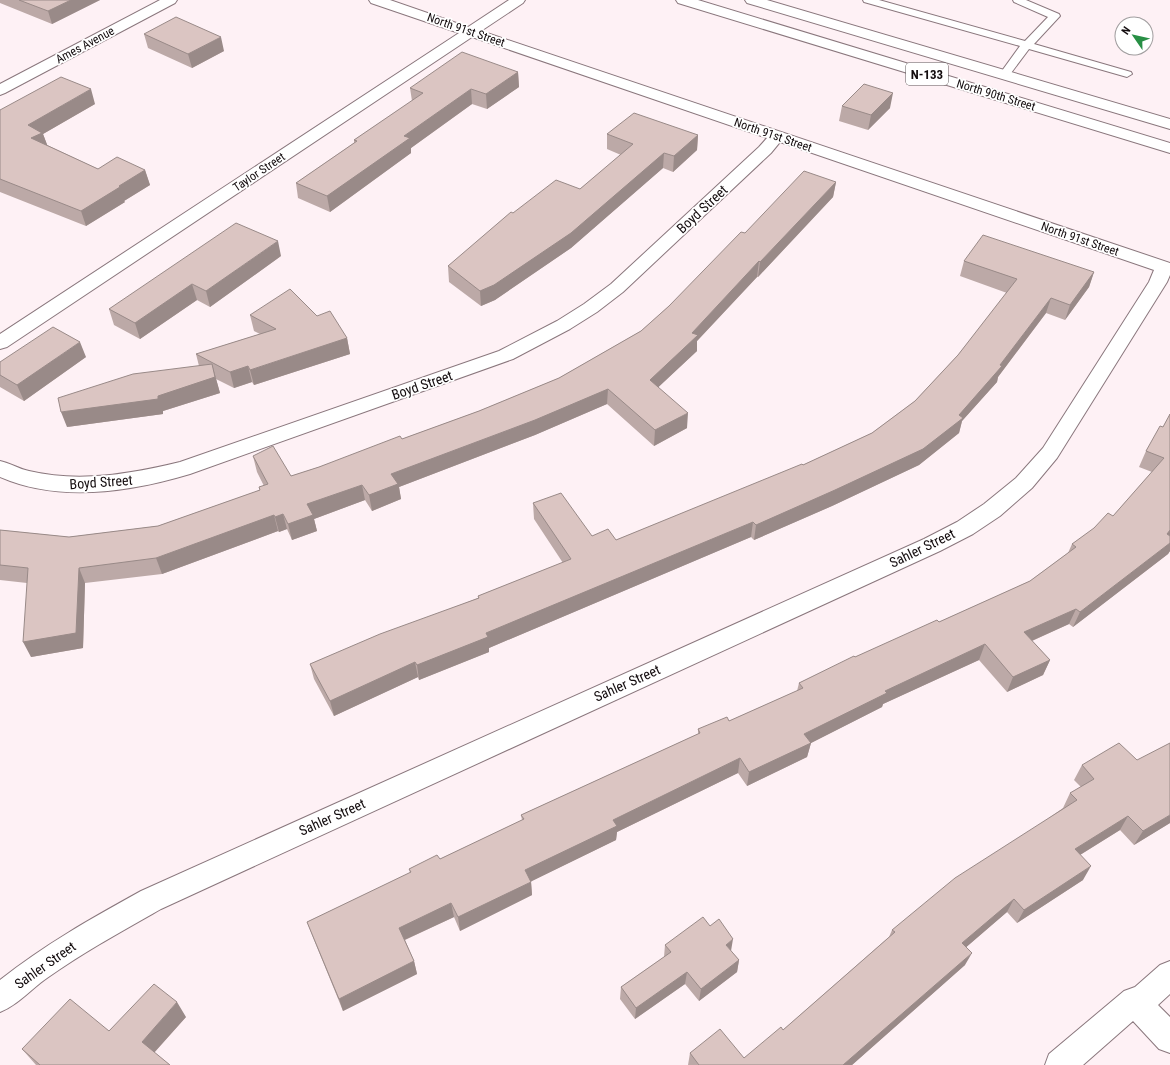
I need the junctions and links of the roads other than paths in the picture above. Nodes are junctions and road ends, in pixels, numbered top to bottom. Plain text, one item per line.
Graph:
1 (170, 0) edge
2 (376, 0) edge
3 (518, 0) edge
4 (683, 0) edge
5 (752, 0) edge
6 (868, 0) edge
7 (1018, 0) edge
8 (471, 31) junction
9 (1027, 45) junction
10 (1127, 74) dead end
11 (1004, 75) junction
12 (0, 90) edge
13 (1170, 124) edge
14 (777, 136) junction
15 (1170, 148) edge
16 (1167, 268) edge
17 (0, 343) edge
18 (0, 468) edge
19 (1170, 975) edge
20 (0, 998) edge
21 (1134, 1001) junction
22 (1170, 1038) edge
23 (1060, 1065) edge

1 - 12 street, Ames Avenue
2 - 8 street, North 91st Street
3 - 8 street, Taylor Street
4 - 15 street, North 90th Street / N-133
5 - 11 street, North 90th Street / N-133
6 - 9 lane
7 - 9 lane
8 - 14 street, North 91st Street
8 - 17 street, Taylor Street
9 - 10 lane
9 - 11 lane
11 - 13 street, North 90th Street / N-133
14 - 16 street, North 91st Street
14 - 18 street, Boyd Street
16 - 20 street, Sahler Street
19 - 21 street
21 - 22 street
21 - 23 street

